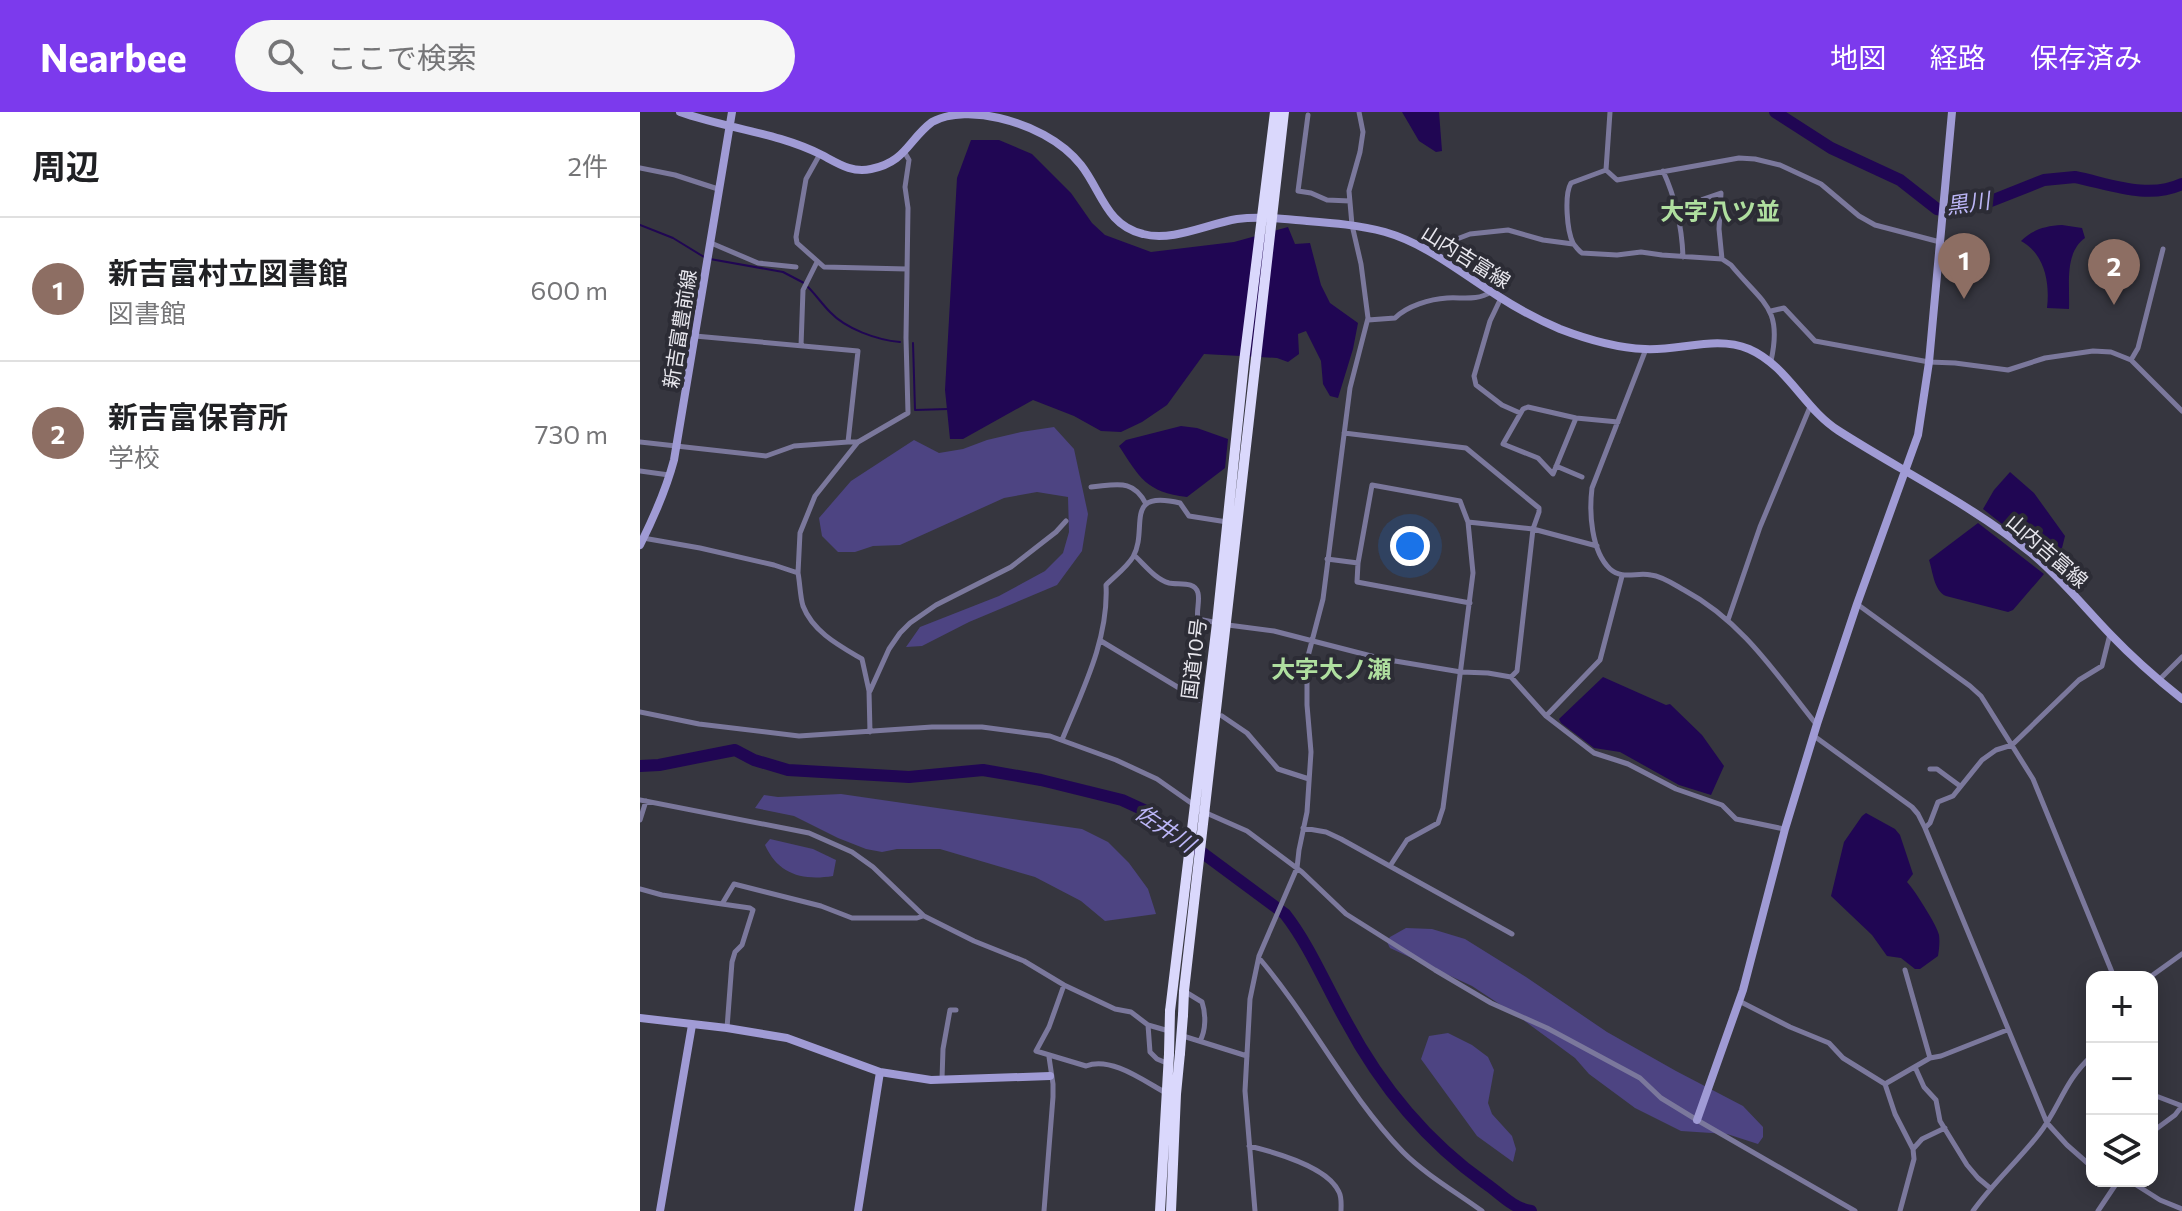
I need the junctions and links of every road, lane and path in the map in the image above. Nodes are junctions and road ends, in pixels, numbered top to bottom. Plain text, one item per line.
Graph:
1 (680, 112) edge
2 (732, 112) edge
3 (1275, 112) edge
4 (1284, 112) edge
5 (1359, 112) edge
6 (1610, 112) edge
7 (1952, 112) edge
8 (932, 115) edge
9 (1308, 115) dead end
10 (731, 125) junction
11 (905, 153) junction
12 (820, 154) junction
13 (640, 168) edge
14 (1606, 170) junction
15 (1663, 171) junction
16 (718, 189) junction
17 (1350, 201) junction
18 (1675, 206) junction
19 (1267, 222) junction
20 (1352, 225) junction
21 (1940, 242) junction
22 (710, 243) junction
23 (1573, 244) junction
24 (2163, 249) dead end
25 (1428, 250) junction
26 (1683, 257) junction
27 (1722, 259) junction
28 (817, 262) junction
29 (796, 267) dead end
30 (907, 269) junction
31 (1491, 292) junction
32 (1501, 298) junction
33 (1771, 311) junction
34 (1367, 320) junction
35 (695, 336) junction
36 (801, 346) junction
37 (1646, 349) junction
38 (2131, 360) junction
39 (1250, 362) junction
40 (1771, 362) junction
41 (1929, 362) junction
42 (1810, 407) junction
43 (2182, 411) edge
44 (1520, 413) junction
45 (1576, 418) junction
46 (1618, 422) junction
47 (1344, 433) junction
48 (640, 442) edge
49 (848, 442) junction
50 (858, 442) junction
51 (677, 446) junction
52 (1556, 466) junction
53 (640, 471) edge
54 (1905, 471) junction
55 (670, 475) junction
56 (1582, 477) dead end
57 (1091, 487) dead end
58 (1146, 504) junction
59 (1066, 521) dead end
60 (1228, 522) junction
61 (1468, 522) junction
62 (1533, 529) junction
63 (641, 540) edge
64 (1597, 546) junction
65 (1134, 555) junction
66 (1327, 559) junction
67 (1358, 563) junction
68 (798, 573) junction
69 (1622, 576) junction
70 (1470, 603) junction
71 (1857, 604) junction
72 (1728, 620) junction
73 (1222, 624) junction
74 (2110, 634) junction
75 (1100, 641) junction
76 (1313, 641) junction
77 (2182, 657) edge
78 (1461, 672) junction
79 (1511, 677) junction
80 (2159, 681) junction
81 (869, 691) junction
82 (2182, 699) edge
83 (1199, 700) dead end
84 (640, 712) edge
85 (1222, 716) dead end
86 (1546, 716) junction
87 (1817, 724) junction
88 (870, 732) junction
89 (1813, 736) junction
90 (1062, 740) junction
91 (2012, 745) junction
92 (1930, 769) dead end
93 (1309, 779) junction
94 (1960, 786) junction
95 (643, 800) edge
96 (1194, 804) junction
97 (1200, 817) junction
98 (640, 820) edge
99 (1303, 828) junction
100 (1925, 828) junction
101 (1785, 829) junction
102 (1390, 866) junction
103 (1297, 868) junction
104 (640, 889) edge
105 (1190, 889) junction
106 (722, 904) junction
107 (924, 916) junction
108 (1512, 934) dead end
109 (2182, 954) edge
110 (1259, 958) junction
111 (1905, 970) dead end
112 (2112, 971) edge
113 (2158, 971) edge
114 (1064, 985) junction
115 (1184, 991) junction
116 (1739, 1001) junction
117 (956, 1010) dead end
118 (640, 1018) edge
119 (692, 1025) junction
120 (1148, 1025) junction
121 (727, 1028) junction
122 (2007, 1030) junction
123 (1200, 1041) junction
124 (1049, 1056) junction
125 (1247, 1056) junction
126 (1172, 1057) junction
127 (1930, 1058) junction
128 (2086, 1061) edge
129 (1915, 1067) junction
130 (880, 1072) junction
131 (1050, 1076) junction
132 (942, 1080) junction
133 (1885, 1084) junction
134 (1166, 1094) junction
135 (2158, 1097) edge
136 (2182, 1106) edge
137 (1697, 1120) junction
138 (2047, 1123) junction
139 (1945, 1128) junction
140 (2158, 1128) edge
141 (1249, 1146) junction
142 (1913, 1149) junction
143 (2086, 1162) edge
144 (2114, 1187) edge
145 (2139, 1187) edge
146 (1990, 1188) junction
147 (2182, 1209) edge
148 (660, 1211) edge
149 (858, 1211) edge
150 (1044, 1211) edge
151 (1160, 1211) edge
152 (1171, 1211) edge
153 (1255, 1211) edge
154 (1341, 1211) edge
155 (1482, 1211) edge
156 (1855, 1211) edge
157 (1900, 1211) edge
158 (1973, 1211) edge
159 (2098, 1211) edge

1 - 10 main road, 山内吉富線
2 - 10 main road, 新吉富豊前線
3 - 19 highway, 国道10号
4 - 19 highway, 国道10号
5 - 17 street
6 - 14 street
7 - 21 main road
8 - 11 main road, 山内吉富線
8 - 19 main road, 山内吉富線
9 - 17 street
10 - 12 main road, 山内吉富線
10 - 16 main road, 新吉富豊前線
11 - 12 main road, 山内吉富線
11 - 30 street
12 - 28 street
13 - 16 street
14 - 15 street
14 - 23 street
15 - 18 street
15 - 21 street
16 - 22 main road, 新吉富豊前線
17 - 20 street
18 - 26 street
18 - 27 street
19 - 20 main road, 山内吉富線
19 - 39 highway, 国道10号
20 - 25 main road, 山内吉富線
20 - 34 street
21 - 41 main road
22 - 29 street
22 - 35 main road, 新吉富豊前線
23 - 25 street
23 - 26 street
24 - 38 street
25 - 31 main road, 山内吉富線
26 - 27 street
27 - 33 street
28 - 30 street
28 - 36 street
30 - 50 street
31 - 32 main road, 山内吉富線
31 - 34 street
32 - 37 main road, 山内吉富線
32 - 44 street
33 - 40 street
33 - 41 street
34 - 47 street
35 - 36 street
35 - 51 main road, 新吉富豊前線
36 - 49 street
37 - 40 main road, 山内吉富線
37 - 46 street
38 - 41 street
38 - 43 street
39 - 60 highway, 国道10号
39 - 73 highway, 国道10号
40 - 42 main road, 山内吉富線
41 - 54 main road
42 - 54 main road, 山内吉富線
42 - 72 street
44 - 45 street
44 - 52 street
45 - 46 street
45 - 52 street
46 - 64 street
47 - 62 street
47 - 66 street
48 - 51 street
49 - 50 street
49 - 51 street
50 - 68 street
51 - 55 main road, 新吉富豊前線
52 - 56 street
53 - 55 street
54 - 71 main road
54 - 74 main road, 山内吉富線
55 - 63 main road, 新吉富豊前線
57 - 58 street
58 - 60 street
58 - 65 street
59 - 81 street
60 - 73 highway, 国道10号
61 - 62 street
61 - 67 street
61 - 70 street
62 - 64 street
62 - 79 street
63 - 68 street
64 - 69 street
65 - 73 street
65 - 75 street
66 - 67 street
66 - 76 street
67 - 70 street
68 - 81 street
69 - 72 street
69 - 86 street
70 - 78 street
71 - 87 main road
71 - 91 street
72 - 87 street
73 - 76 street
73 - 96 highway, 国道10号
73 - 97 highway, 国道10号
74 - 80 main road, 山内吉富線
74 - 91 street
75 - 83 street
75 - 90 street
76 - 78 street
76 - 93 street
77 - 80 street
78 - 79 street
78 - 102 street
79 - 86 street
80 - 82 main road, 山内吉富線
81 - 88 street
84 - 88 street
85 - 93 street
86 - 101 street
87 - 89 main road
88 - 90 street
89 - 100 street
89 - 101 main road
90 - 96 street
91 - 94 street
91 - 112 street
92 - 94 street
93 - 99 street
94 - 100 street
95 - 98 street
95 - 107 street
96 - 97 highway, 国道10号
97 - 103 street
97 - 105 highway, 国道10号
99 - 102 street
99 - 103 street
100 - 122 street
101 - 116 main road
102 - 108 street
103 - 110 street
103 - 137 street
104 - 106 street
105 - 115 highway, 国道10号
105 - 126 highway, 国道10号, bridge
106 - 107 street
106 - 121 street
107 - 114 street
109 - 113 street
110 - 125 street
110 - 155 street
111 - 127 street
114 - 120 street
114 - 124 street
115 - 123 street
115 - 126 highway, 国道10号, bridge
116 - 133 street
116 - 137 main road
117 - 132 street
118 - 119 main road
119 - 121 main road
119 - 148 main road
120 - 123 street
120 - 126 street
121 - 130 main road
122 - 127 street
122 - 138 street
123 - 125 street
124 - 131 street
124 - 134 street
125 - 141 street
126 - 134 highway, 国道10号
126 - 152 highway, 国道10号
127 - 129 street
128 - 138 street
129 - 133 street
129 - 139 street
130 - 132 main road
130 - 149 main road
131 - 132 main road
131 - 150 street
133 - 142 street
134 - 151 highway, 国道10号
135 - 136 street
136 - 140 street
137 - 156 street
138 - 143 street
138 - 146 street
139 - 142 street
139 - 146 street
141 - 153 street
141 - 154 street
142 - 157 street
144 - 159 street
145 - 147 street
146 - 158 street

